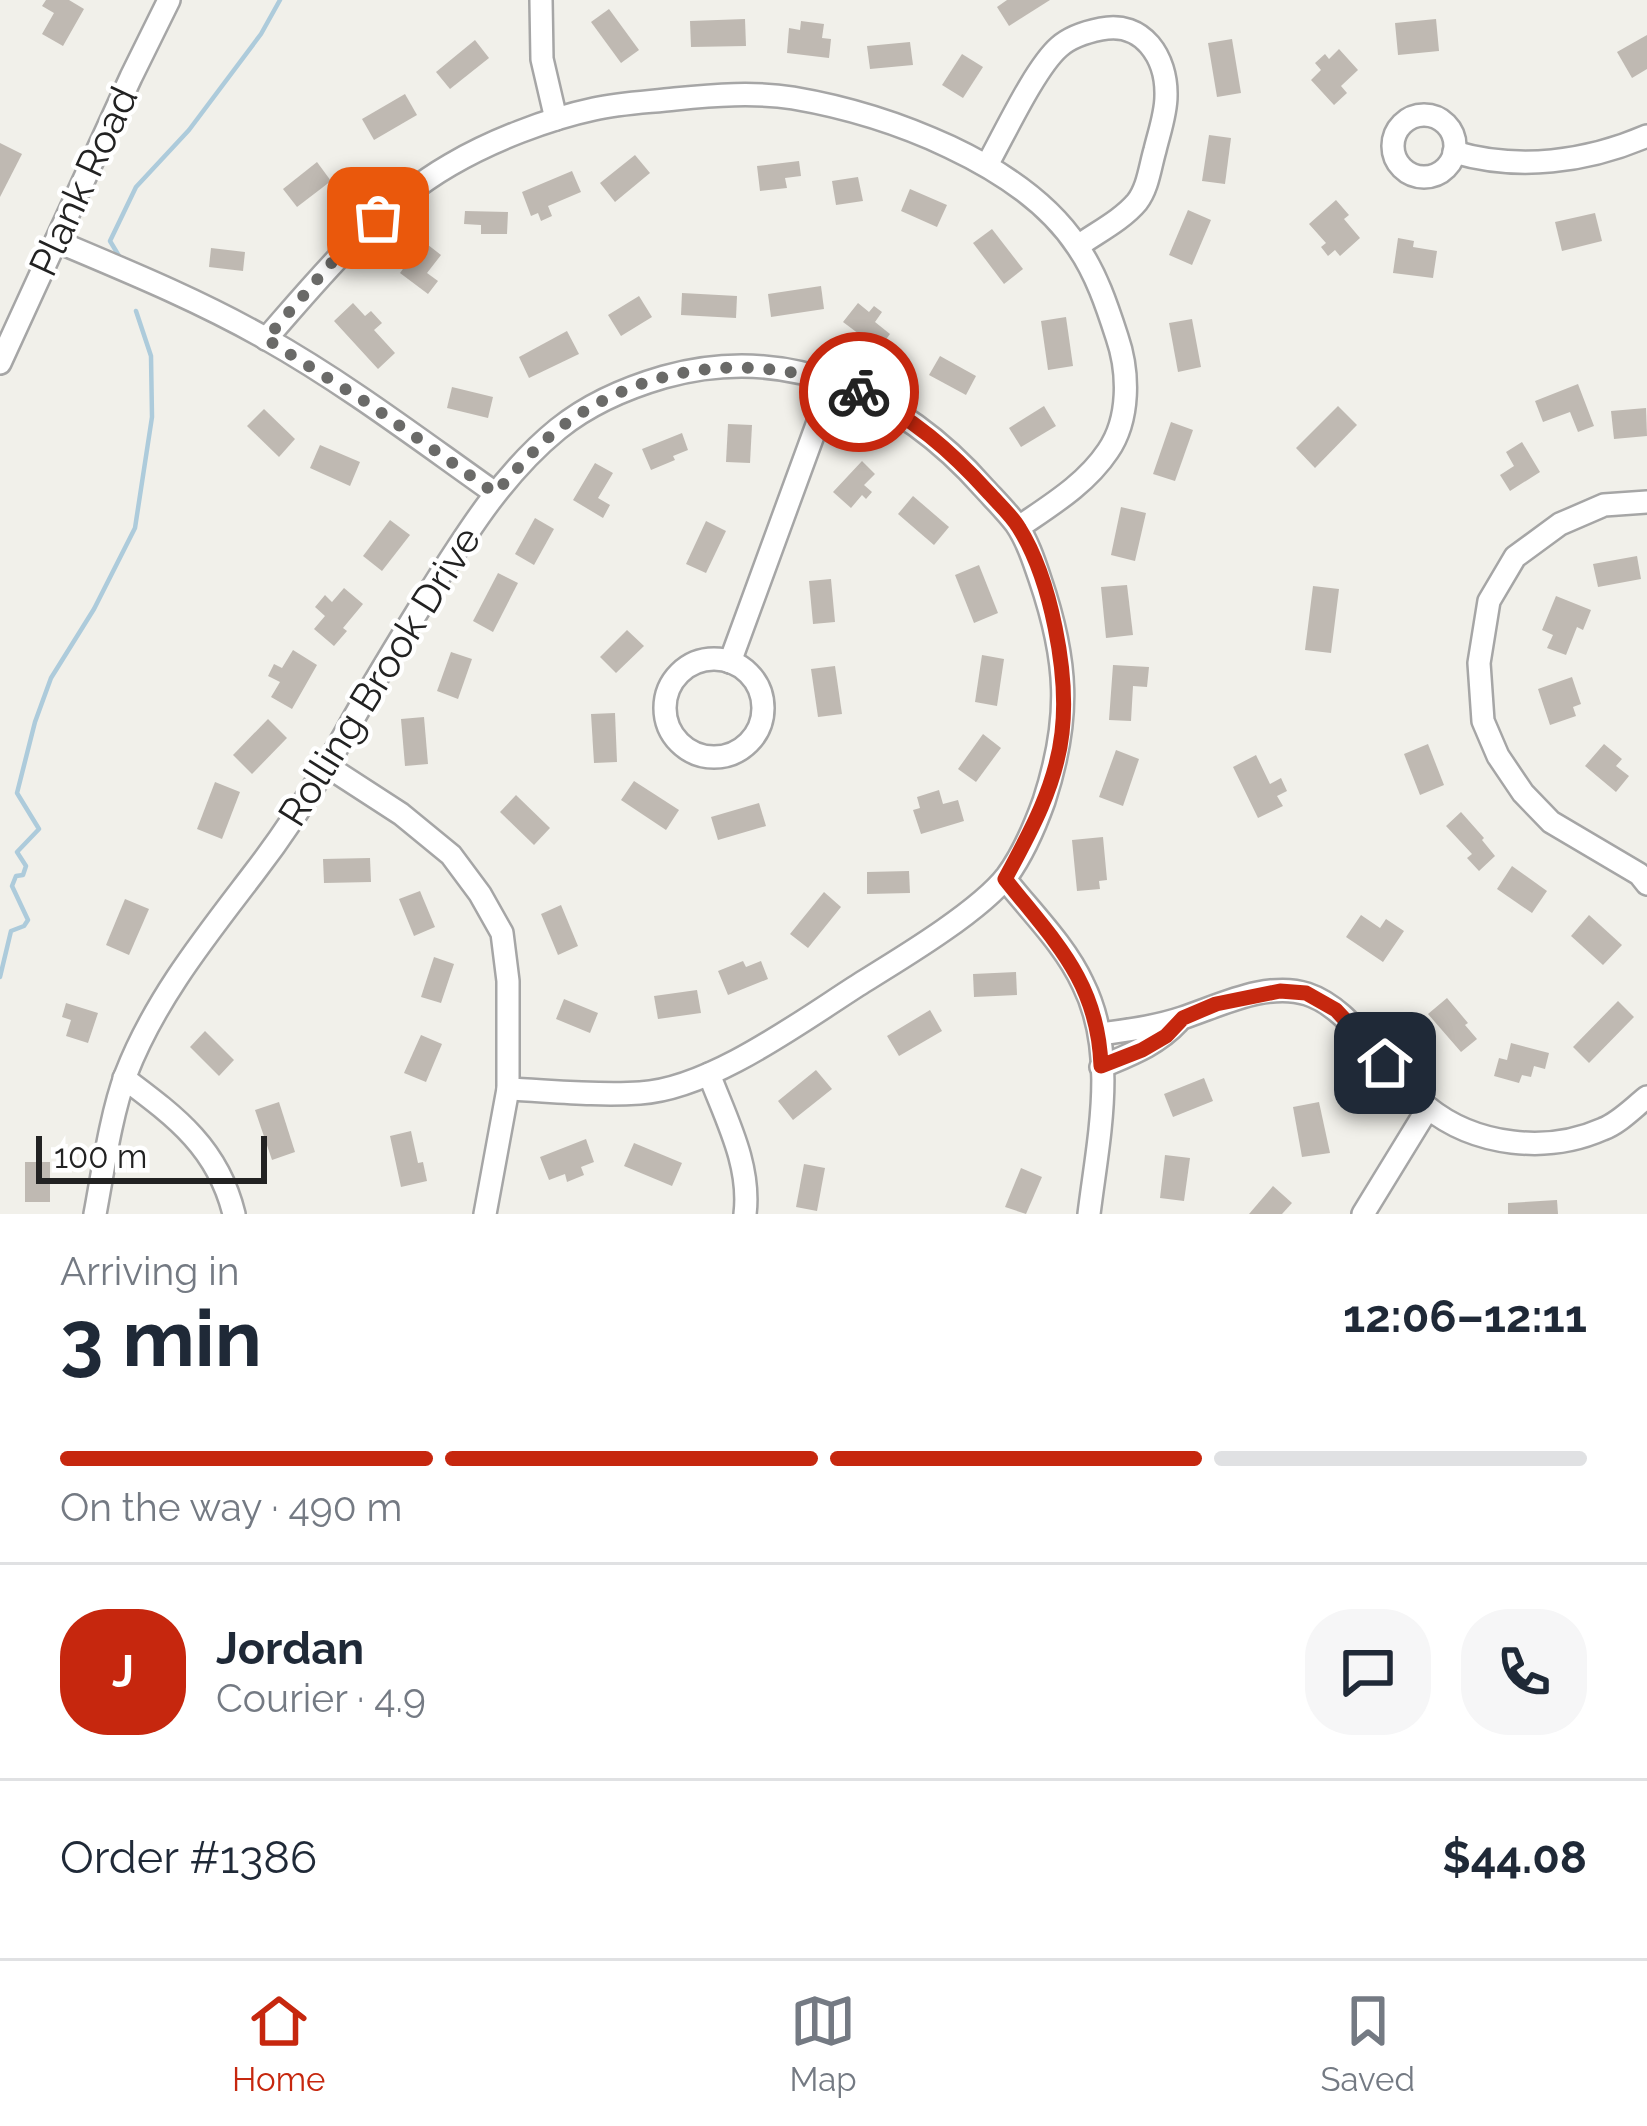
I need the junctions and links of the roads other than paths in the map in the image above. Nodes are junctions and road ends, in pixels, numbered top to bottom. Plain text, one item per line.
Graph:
1 (169, 0) edge
2 (541, 0) edge
3 (556, 119) junction
4 (1647, 136) edge
5 (1454, 152) dead end
6 (987, 165) junction
7 (56, 241) junction
8 (1078, 246) junction
9 (266, 339) junction
10 (0, 363) edge
11 (833, 381) junction
12 (495, 493) junction
13 (1647, 502) edge
14 (1019, 527) junction
15 (730, 662) junction
16 (326, 766) junction
17 (1005, 879) junction
18 (1647, 884) edge
19 (1183, 1018) junction
20 (1100, 1034) junction
21 (1101, 1066) junction
22 (709, 1074) junction
23 (124, 1078) junction
24 (508, 1089) junction
25 (1647, 1096) edge
26 (1428, 1108) junction
27 (95, 1214) edge
28 (234, 1214) edge
29 (485, 1214) edge
30 (745, 1214) edge
31 (1089, 1214) edge
32 (1364, 1214) edge

1 - 7 street, Plank Road
2 - 3 street
3 - 6 street
3 - 9 street
4 - 5 street
6 - 8 street
6 - 8 street
7 - 9 street
7 - 10 street, Plank Road
8 - 14 street
9 - 12 street
11 - 12 street, Rolling Brook Drive
11 - 14 street, Rolling Brook Drive
11 - 15 street
12 - 16 street, Rolling Brook Drive
13 - 18 street
14 - 17 street, Rolling Brook Drive
15 - 15 street
16 - 23 street, Rolling Brook Drive
16 - 24 street
17 - 20 street
17 - 22 street, Rolling Brook Drive
19 - 20 street
19 - 21 street
19 - 26 street
20 - 21 street
21 - 31 street
22 - 24 street, Rolling Brook Drive
22 - 30 street
23 - 27 street, Rolling Brook Drive
23 - 28 street
24 - 29 street
25 - 26 street
26 - 32 street

